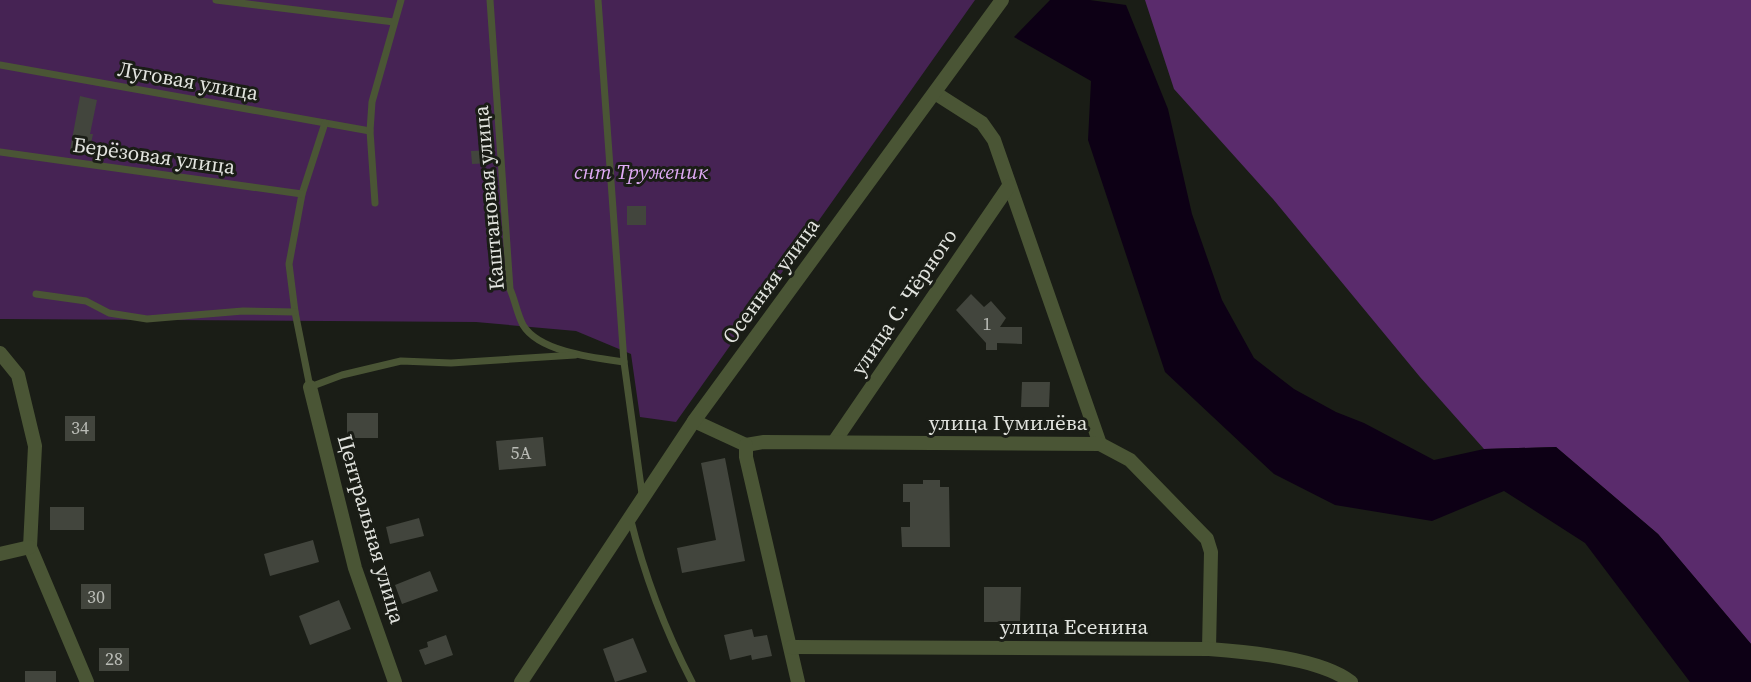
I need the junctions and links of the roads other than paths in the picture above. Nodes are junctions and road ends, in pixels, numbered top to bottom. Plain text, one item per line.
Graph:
1 (216, 0) edge
2 (401, 0) edge
3 (490, 0) edge
4 (598, 0) edge
5 (1002, 0) edge
6 (394, 22) junction
7 (0, 65) edge
8 (935, 93) junction
9 (325, 123) junction
10 (370, 131) junction
11 (0, 152) edge
12 (1009, 186) junction
13 (302, 194) junction
14 (375, 203) dead end
15 (36, 294) dead end
16 (295, 312) junction
17 (0, 353) edge
18 (575, 355) junction
19 (624, 362) junction
20 (310, 387) junction
21 (694, 421) junction
22 (834, 442) junction
23 (1100, 444) junction
24 (746, 445) junction
25 (643, 497) junction
26 (630, 516) junction
27 (30, 547) junction
28 (0, 554) edge
29 (790, 647) junction
30 (1209, 649) junction
31 (87, 682) edge
32 (395, 682) edge
33 (521, 682) edge
34 (692, 682) edge
35 (798, 682) edge
36 (1351, 682) edge

1 - 6 lane
2 - 6 lane
3 - 18 lane, Каштановая улица
4 - 19 lane
5 - 8 street, Осенняя улица
6 - 10 lane
7 - 9 lane, Луговая улица
8 - 12 street
8 - 21 street, Осенняя улица
9 - 10 lane, Луговая улица
9 - 13 lane
10 - 14 lane
11 - 13 lane, Берёзовая улица
12 - 22 street, улица С. Чёрного
12 - 23 street
13 - 16 lane
15 - 16 lane
16 - 20 lane
17 - 27 street
18 - 19 lane, Каштановая улица
18 - 20 lane
19 - 25 lane
20 - 32 street, Центральная улица
21 - 24 street
21 - 25 street, Осенняя улица
22 - 23 street, улица Гумилёва
22 - 24 street, улица Гумилёва
23 - 30 street, улица Гумилёва
24 - 29 street
25 - 26 street, Осенняя улица
26 - 33 street, Осенняя улица
26 - 34 lane
27 - 28 street
27 - 31 street
29 - 30 street, улица Есенина
29 - 35 street
30 - 36 street, улица Есенина

